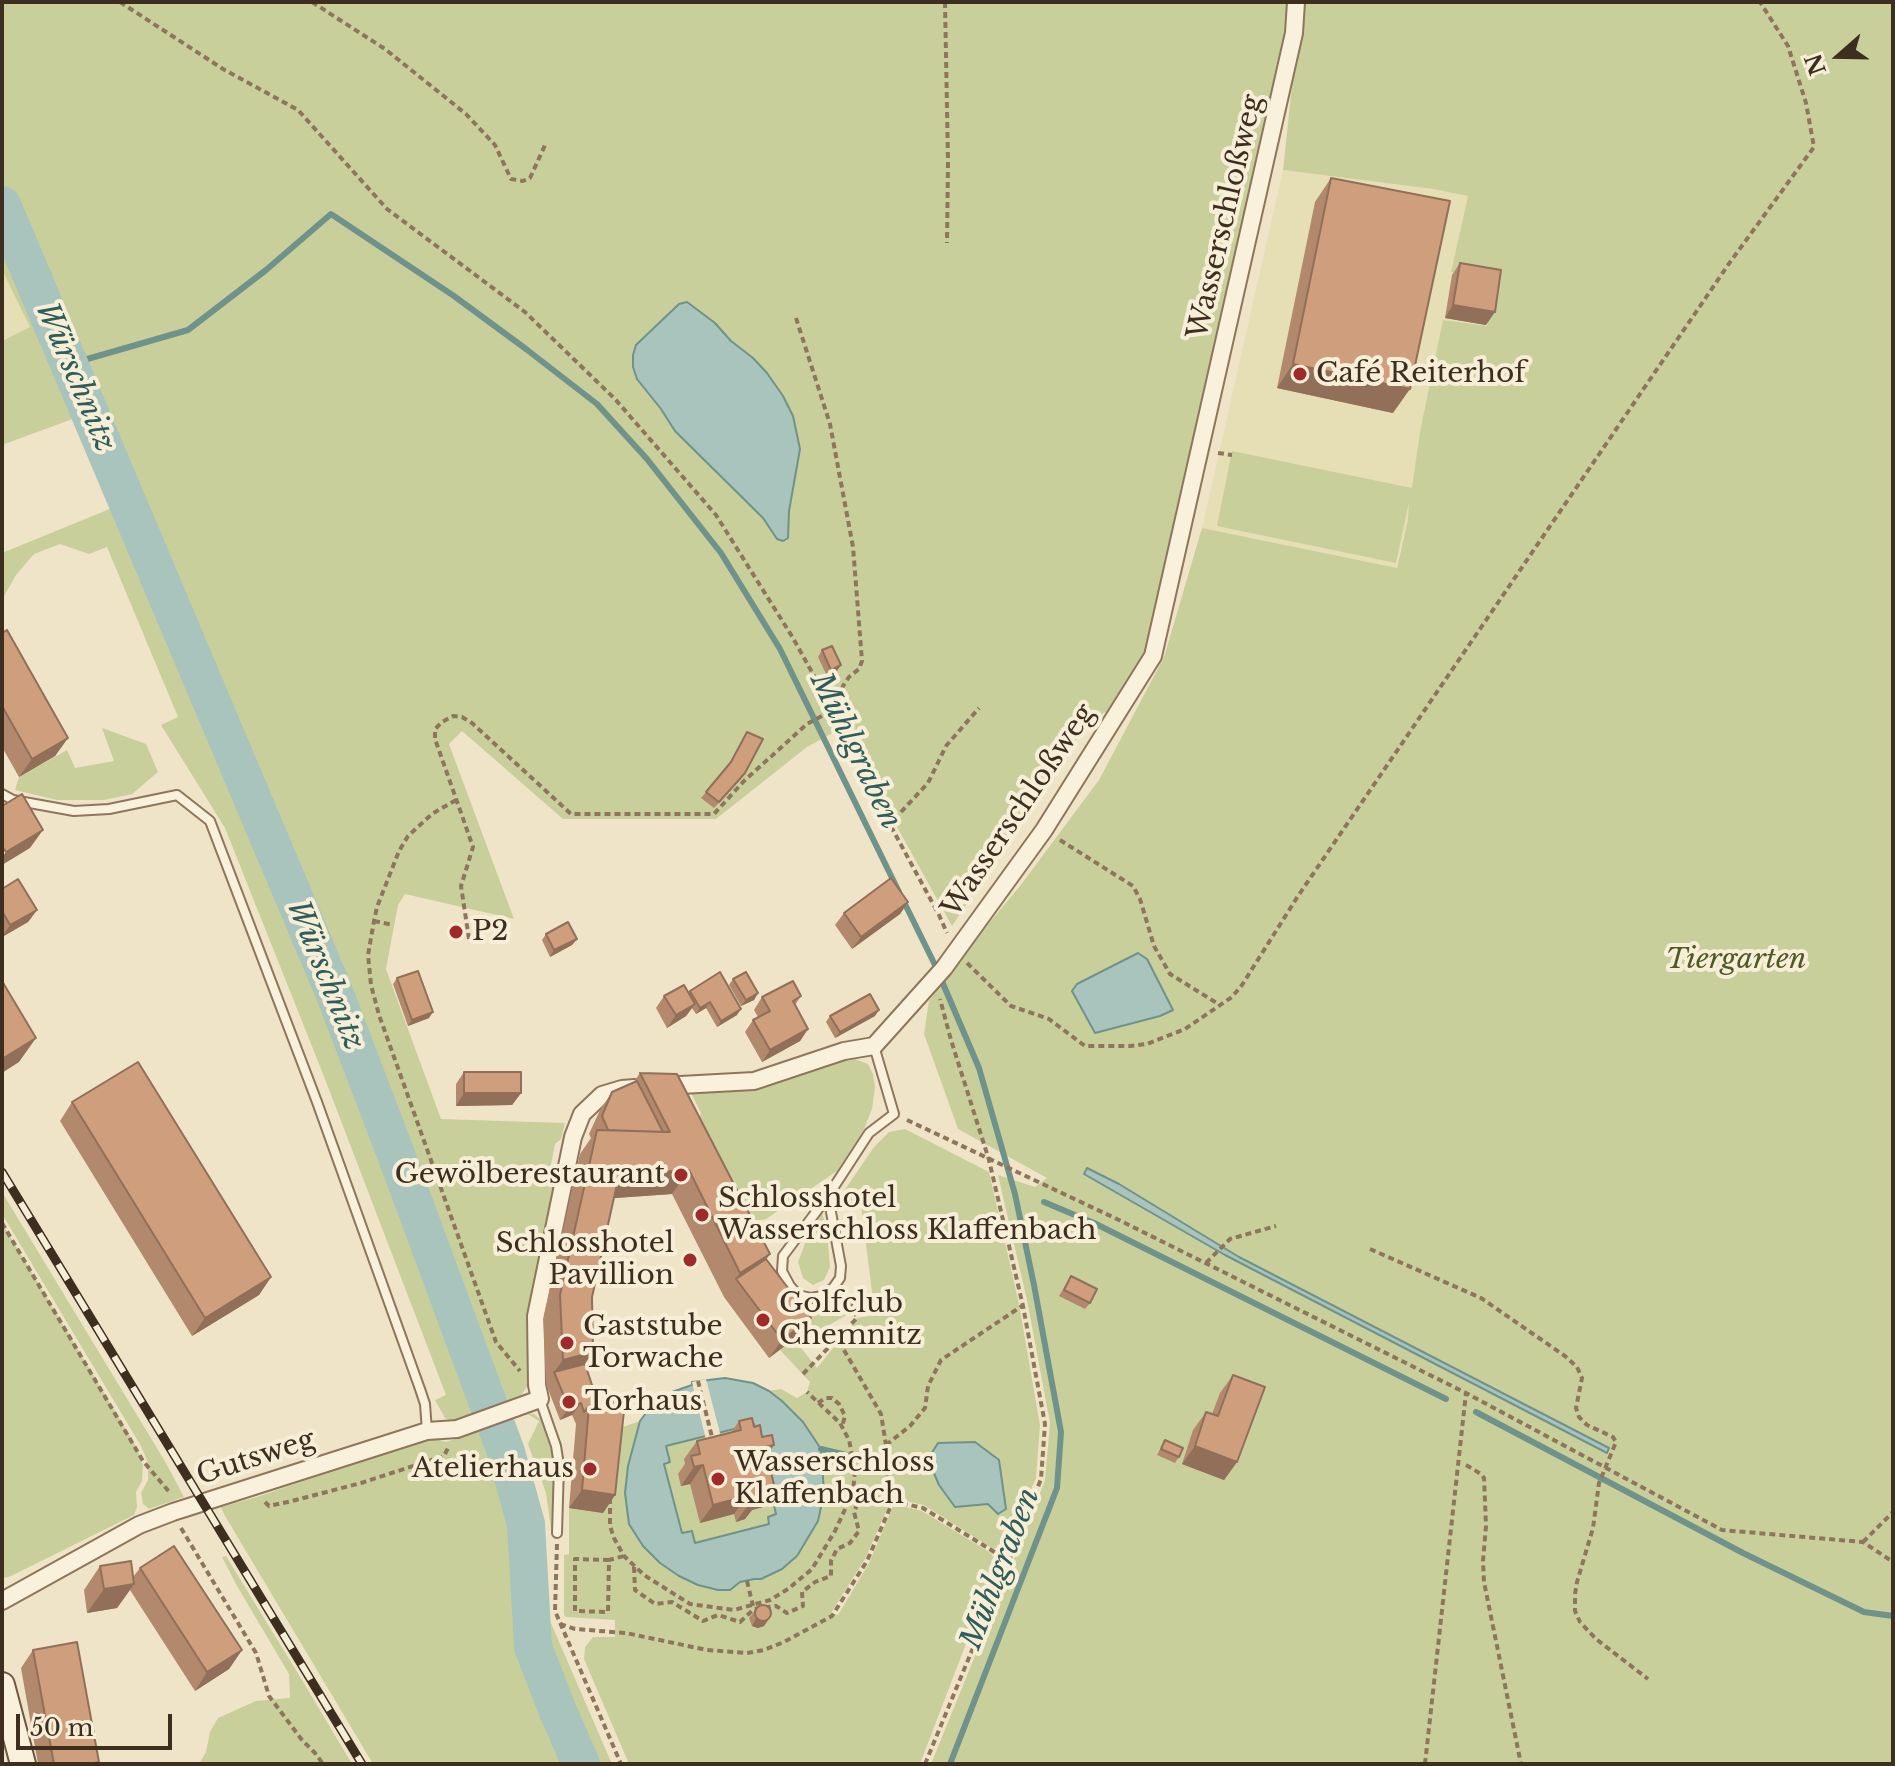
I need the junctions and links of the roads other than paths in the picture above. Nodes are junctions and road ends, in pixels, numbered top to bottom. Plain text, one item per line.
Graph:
1 (1296, 2) edge
2 (2, 794) edge
3 (874, 1046) junction
4 (828, 1196) junction
5 (538, 1392) junction
6 (427, 1431) junction
7 (557, 1533) road end
8 (2, 1601) edge
9 (3, 1690) edge
10 (23, 1764) edge

1 - 3 street, Wasserschloßweg
2 - 6 lane
3 - 4 lane
3 - 5 street
4 - 4 lane
5 - 6 street, Gutsweg
5 - 7 lane
6 - 8 street, Gutsweg
9 - 10 main road

